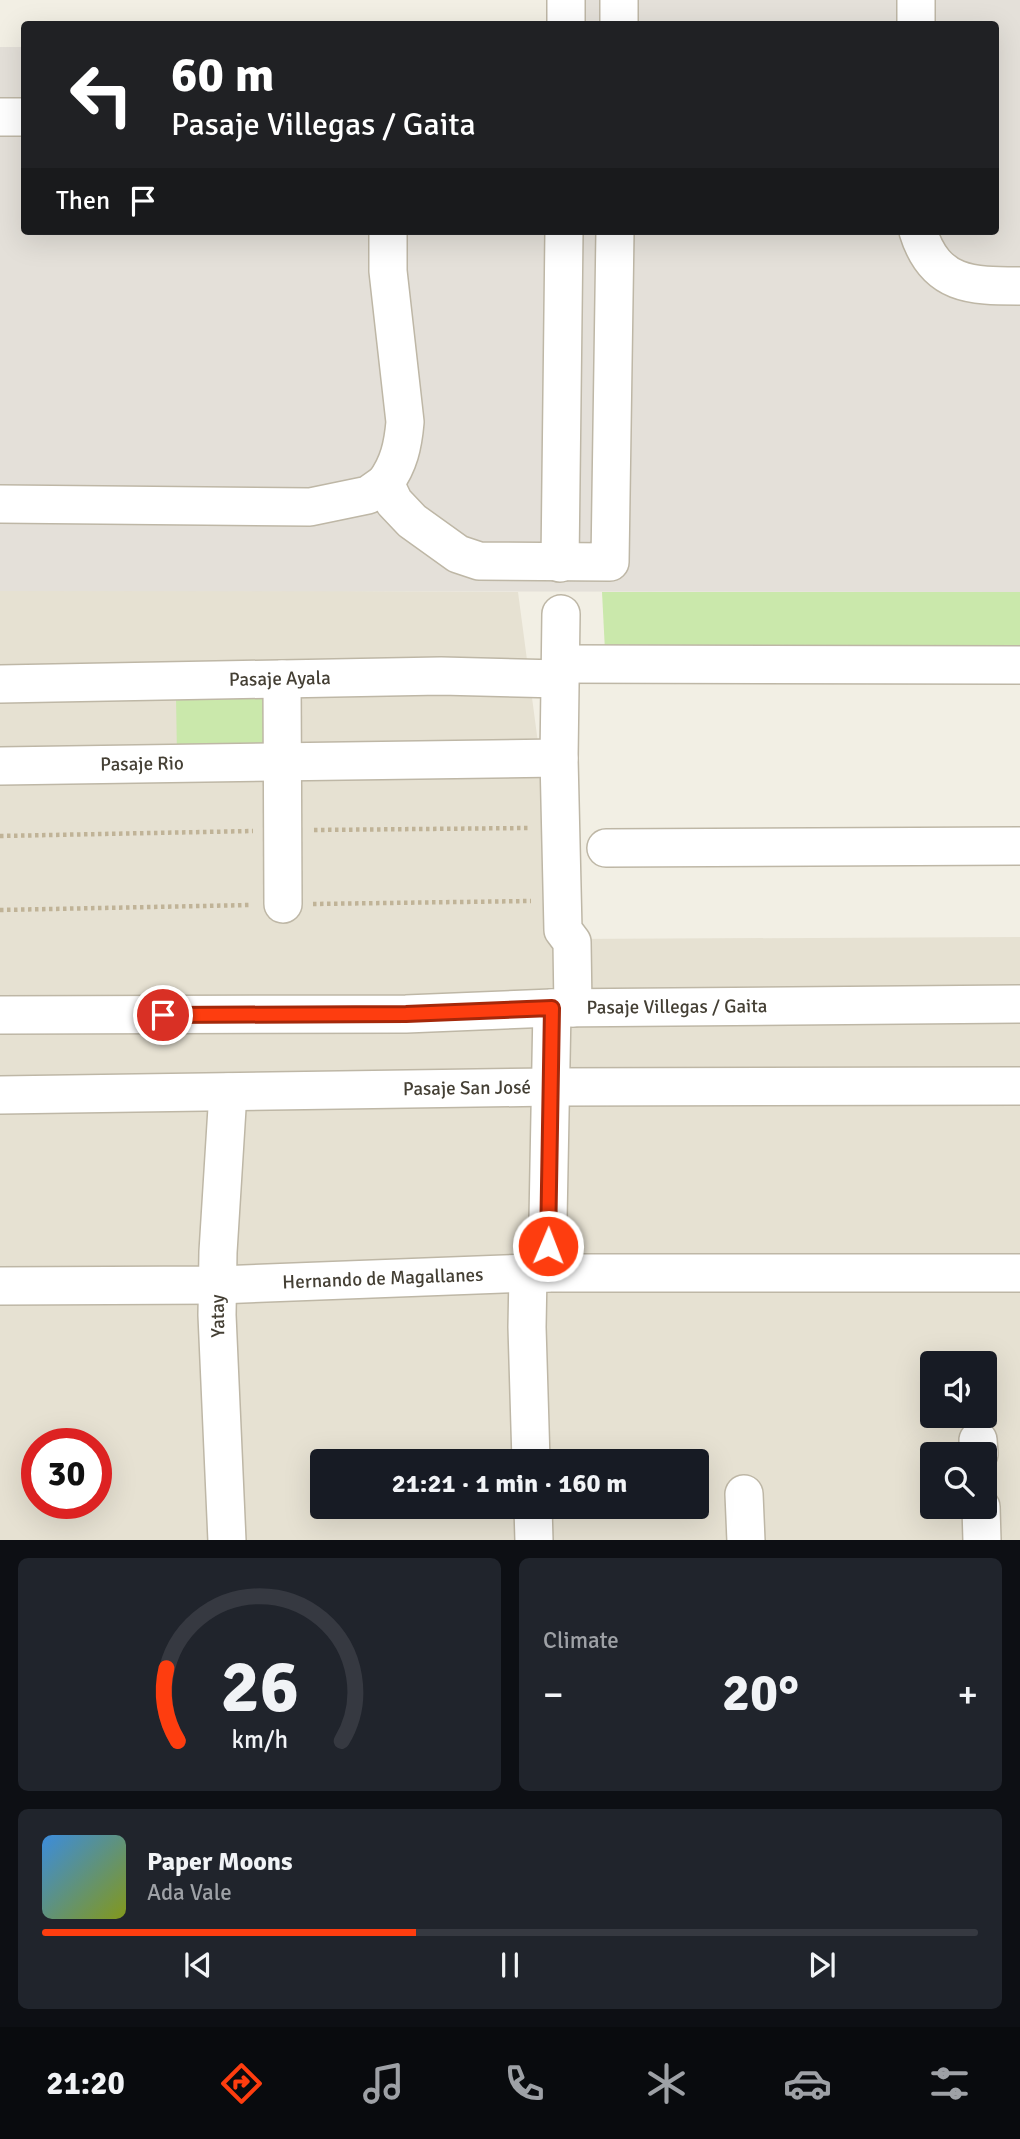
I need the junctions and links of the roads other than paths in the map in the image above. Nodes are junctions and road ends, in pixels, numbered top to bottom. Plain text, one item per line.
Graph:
1 (566, 0) edge
2 (619, 0) edge
3 (916, 0) edge
4 (565, 21) edge
5 (619, 21) edge
6 (916, 21) edge
7 (0, 117) edge
8 (21, 117) edge
9 (388, 235) edge
10 (564, 235) edge
11 (615, 235) edge
12 (920, 235) edge
13 (1020, 286) edge
14 (385, 483) junction
15 (0, 504) edge
16 (561, 563) junction
17 (561, 614) dead end
18 (1020, 665) edge
19 (560, 671) junction
20 (282, 679) junction
21 (0, 684) edge
22 (559, 758) junction
23 (283, 762) junction
24 (0, 766) edge
25 (1020, 846) edge
26 (606, 848) dead end
27 (283, 904) dead end
28 (1020, 1004) edge
29 (562, 1008) junction
30 (0, 1015) edge
31 (1020, 1086) edge
32 (551, 1087) junction
33 (228, 1092) junction
34 (0, 1094) edge
35 (538, 1273) junction
36 (1020, 1273) edge
37 (218, 1285) junction
38 (0, 1286) edge
39 (531, 1449) edge
40 (744, 1494) dead end
41 (533, 1519) edge
42 (981, 1519) edge
43 (227, 1540) edge
44 (534, 1540) edge
45 (746, 1540) edge
46 (982, 1540) edge

1 - 4 street
2 - 5 street
3 - 6 street
7 - 8 street
9 - 14 street
10 - 16 street
11 - 16 street
12 - 13 street
14 - 15 street
14 - 16 street
17 - 19 street
18 - 19 street, Pasaje Ayala
19 - 20 street, Pasaje Ayala
19 - 22 street
20 - 21 street, Pasaje Ayala
20 - 23 street
22 - 23 street, Pasaje Rio
22 - 29 street
23 - 24 street, Pasaje Rio
23 - 27 street
25 - 26 street
28 - 29 street, Pasaje Villegas / Gaita
29 - 30 street, Pasaje Villegas / Gaita
29 - 32 street
31 - 32 street, Pasaje San José
32 - 33 street, Pasaje San José
32 - 35 street
33 - 34 street, Pasaje San José
33 - 37 street, Yatay
35 - 36 street, Hernando de Magallanes
35 - 37 street, Hernando de Magallanes
35 - 39 street
37 - 38 street, Hernando de Magallanes
37 - 43 street, Yatay
40 - 45 street
41 - 44 street
42 - 46 street

